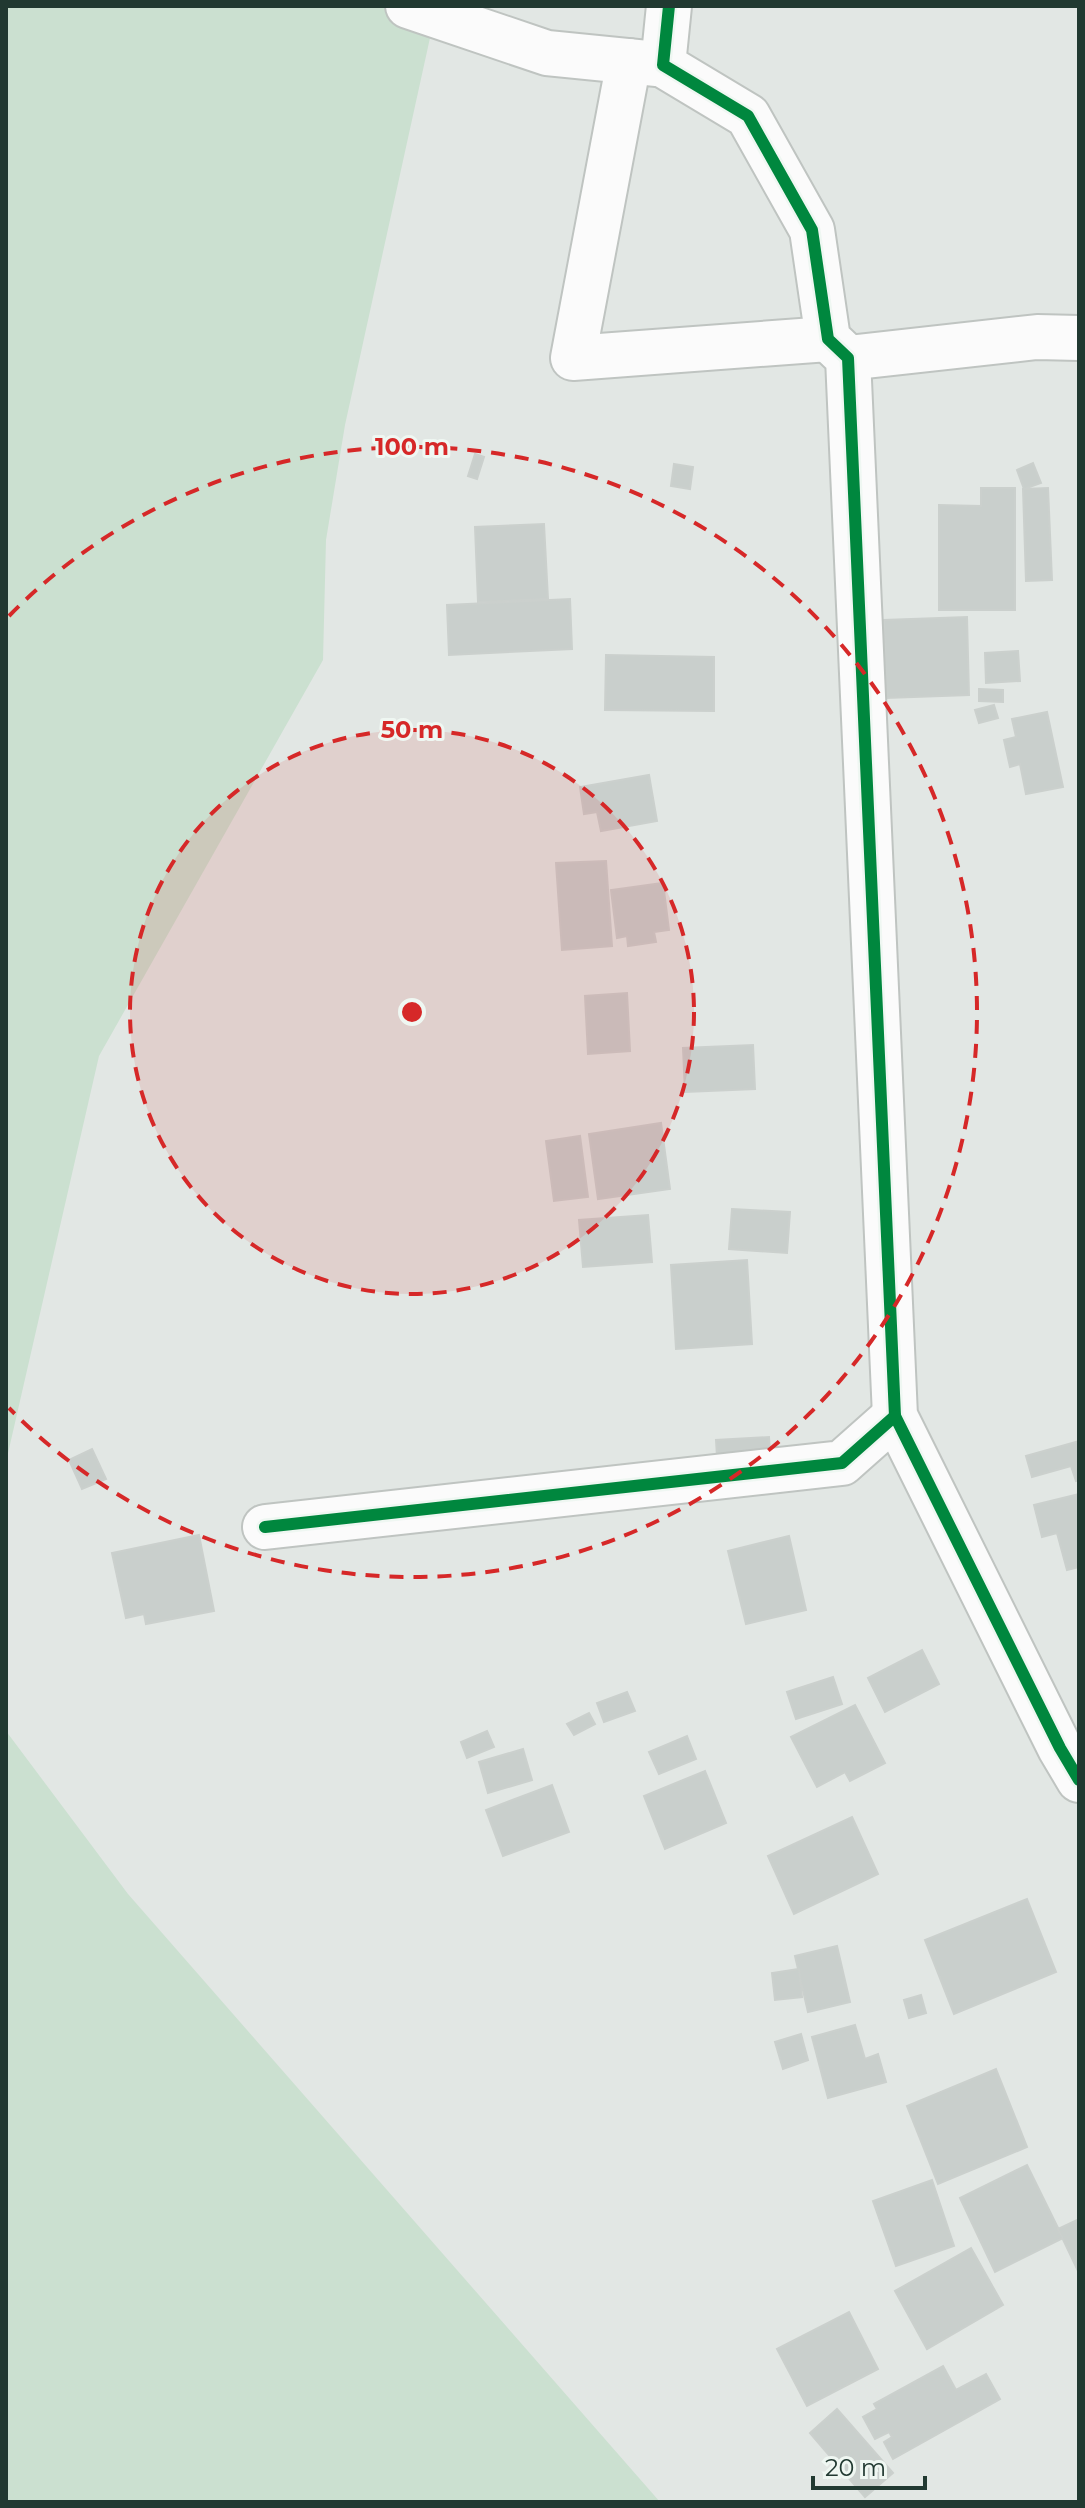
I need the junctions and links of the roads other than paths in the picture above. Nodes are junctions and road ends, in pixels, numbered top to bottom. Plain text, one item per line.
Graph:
1 (408, 6) edge
2 (669, 6) edge
3 (646, 63) junction
4 (1079, 338) edge
5 (838, 348) junction
6 (895, 1416) junction
7 (265, 1527) dead end
8 (1079, 1780) edge

1 - 3 street
2 - 3 street
3 - 5 street
3 - 5 street
4 - 5 street
5 - 6 street
6 - 7 street
6 - 8 street

